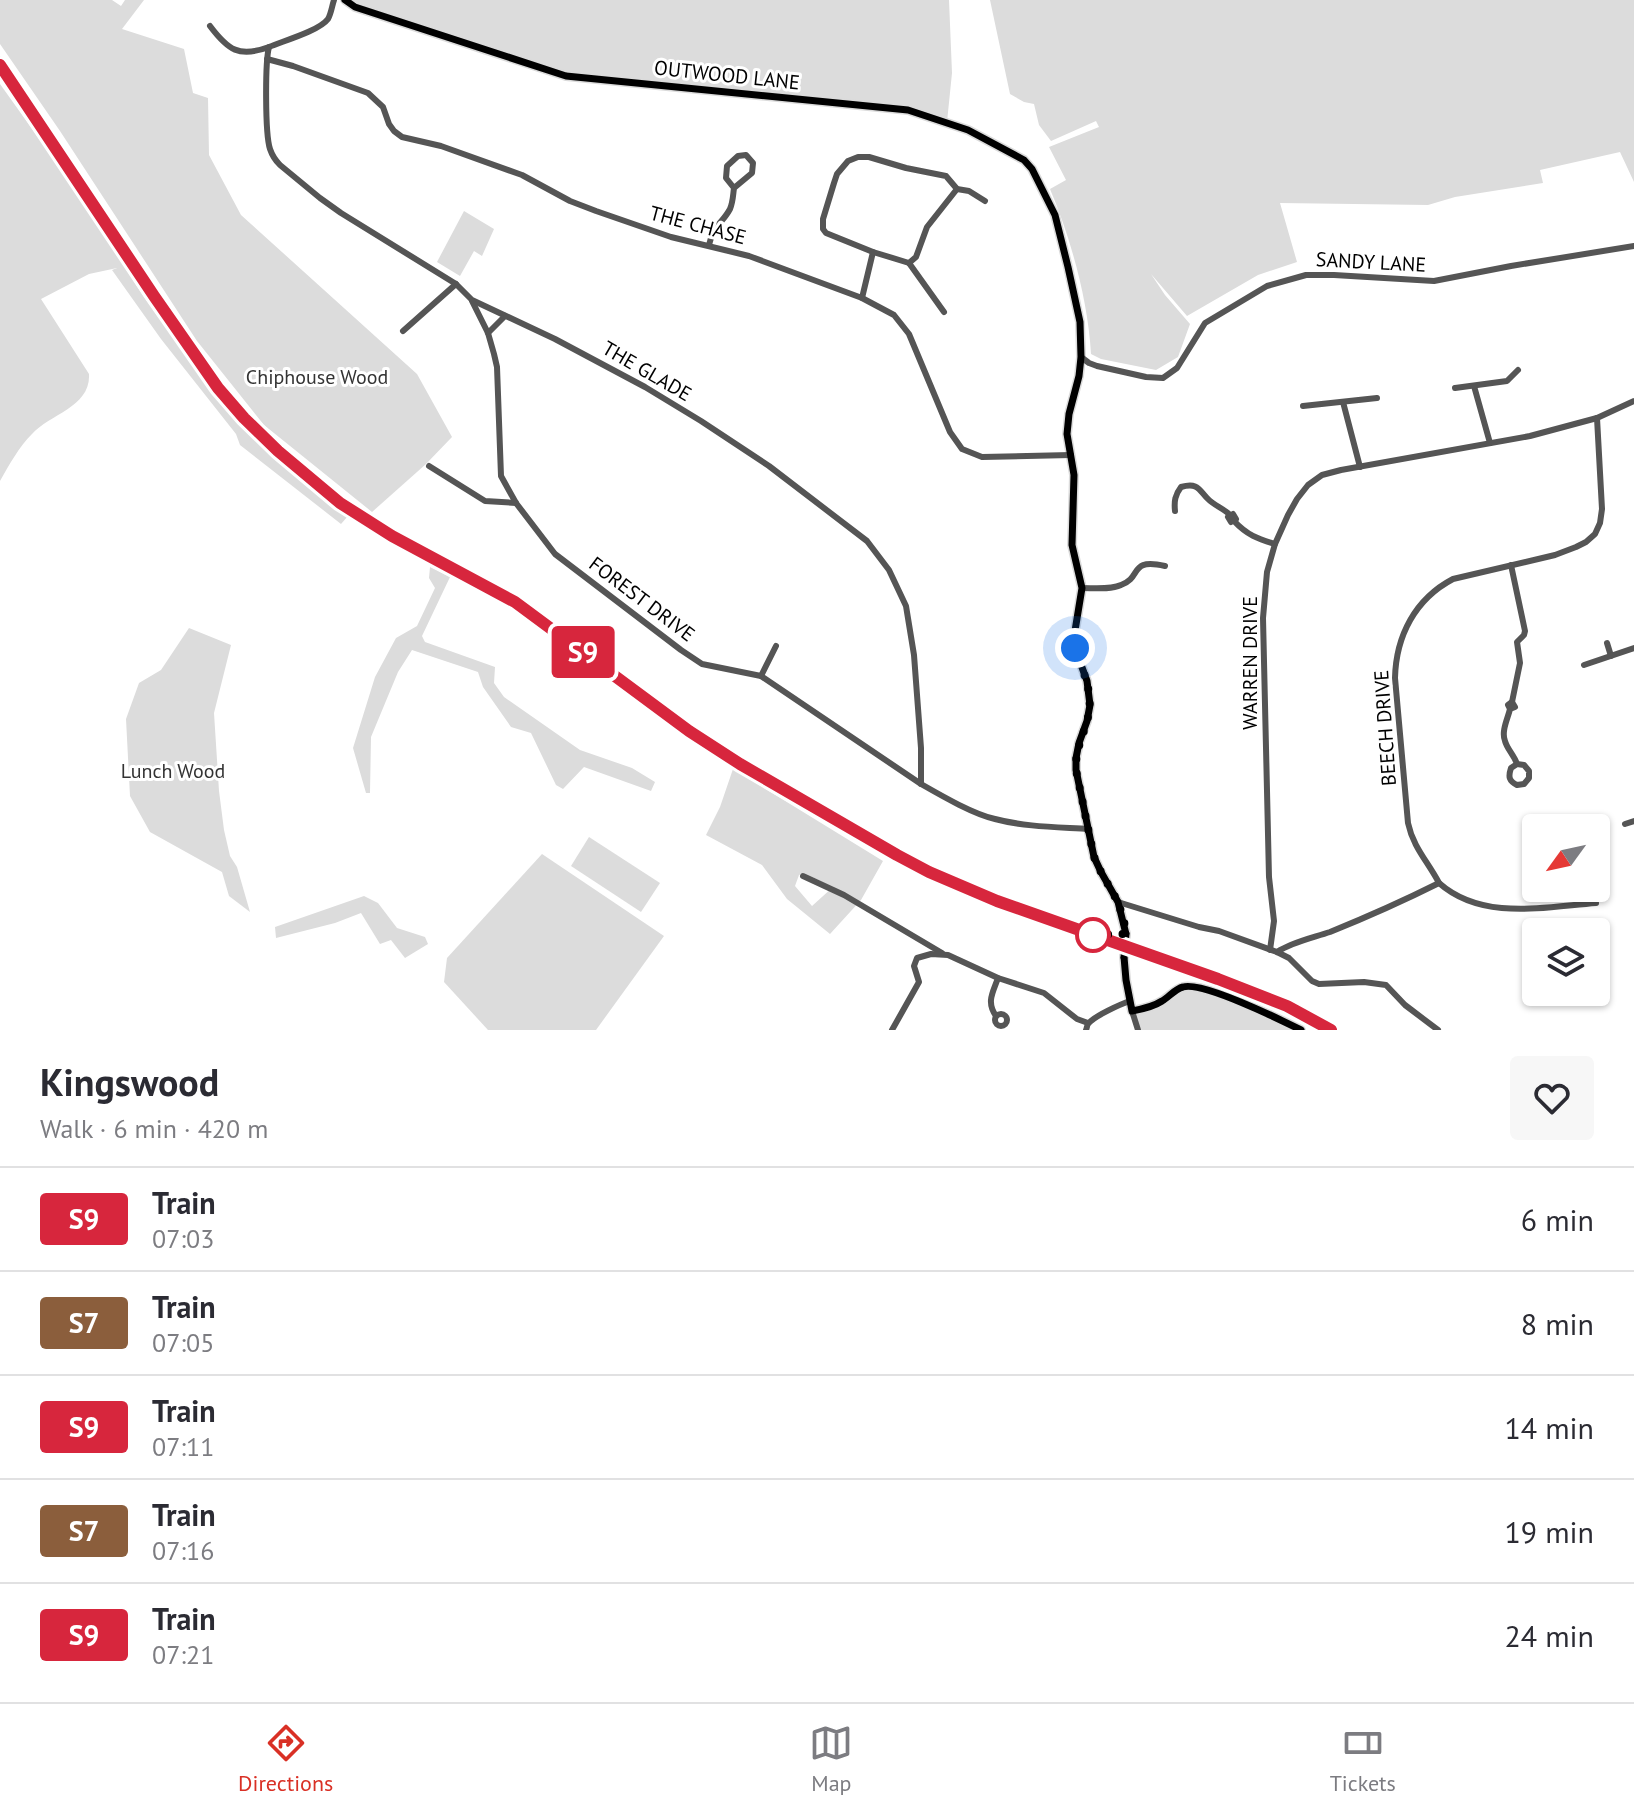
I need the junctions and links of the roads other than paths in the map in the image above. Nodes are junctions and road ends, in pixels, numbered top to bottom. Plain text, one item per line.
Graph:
1 (334, 0) edge
2 (345, 0) edge
3 (210, 26) dead end
4 (269, 47) junction
5 (267, 59) junction
6 (734, 188) junction
7 (957, 189) junction
8 (985, 201) dead end
9 (709, 245) junction
10 (1634, 246) edge
11 (873, 252) junction
12 (909, 263) junction
13 (456, 284) junction
14 (862, 298) junction
15 (472, 300) junction
16 (944, 312) dead end
17 (505, 316) junction
18 (403, 331) dead end
19 (488, 333) junction
20 (1081, 357) junction
21 (1097, 366) junction
22 (1518, 370) dead end
23 (1079, 376) junction
24 (1474, 386) junction
25 (1455, 388) dead end
26 (1377, 398) dead end
27 (1634, 401) edge
28 (1343, 402) junction
29 (1303, 406) dead end
30 (1597, 418) junction
31 (1490, 443) junction
32 (1071, 455) junction
33 (429, 466) dead end
34 (1360, 467) junction
35 (516, 503) junction
36 (1175, 511) dead end
37 (1275, 544) junction
38 (1511, 565) junction
39 (1165, 566) dead end
40 (1082, 588) junction
41 (1607, 643) dead end
42 (776, 646) dead end
43 (1634, 648) edge
44 (1611, 656) junction
45 (1584, 665) dead end
46 (761, 676) junction
47 (1517, 764) dead end
48 (921, 784) junction
49 (1634, 821) edge
50 (1625, 824) dead end
51 (1089, 829) junction
52 (803, 876) dead end
53 (1439, 883) junction
54 (1118, 902) junction
55 (1596, 903) dead end
56 (1273, 951) junction
57 (942, 953) junction
58 (998, 978) junction
59 (1130, 1001) junction
60 (1132, 1011) junction
61 (996, 1016) dead end
62 (1087, 1027) edge
63 (892, 1030) edge
64 (1138, 1030) edge
65 (1301, 1030) edge
66 (1438, 1030) edge

1 - 4 street
2 - 20 main road, OUTWOOD LANE
3 - 4 street
4 - 5 street, THE GLADE
5 - 9 street, THE CHASE
5 - 13 street, THE GLADE
6 - 6 street
6 - 9 street
7 - 8 street
7 - 11 street
7 - 12 street
9 - 14 street, THE CHASE
10 - 21 street, SANDY LANE
11 - 12 street
11 - 14 street
12 - 16 street
13 - 15 street, THE GLADE
13 - 18 street
14 - 32 street, THE CHASE
15 - 17 street, THE GLADE
15 - 19 street, FOREST DRIVE
17 - 19 street
17 - 48 street, THE GLADE
19 - 35 street, FOREST DRIVE
20 - 21 street, SANDY LANE
20 - 23 main road, OUTWOOD LANE
21 - 23 street
22 - 24 street
23 - 32 main road, OUTWOOD LANE
24 - 25 street
24 - 31 street
26 - 28 street
27 - 30 street, WARREN DRIVE
28 - 29 street
28 - 34 street
30 - 31 street, WARREN DRIVE
30 - 38 street, BEECH DRIVE
31 - 34 street, WARREN DRIVE
32 - 40 main road, OUTWOOD LANE
33 - 35 street
34 - 37 street, WARREN DRIVE
35 - 46 street, FOREST DRIVE
36 - 37 street
37 - 56 street, WARREN DRIVE
38 - 47 street
38 - 53 street, BEECH DRIVE
39 - 40 street
40 - 51 main road
41 - 44 street
42 - 46 street
43 - 44 street
44 - 45 street
46 - 48 street, FOREST DRIVE
48 - 51 street, FOREST DRIVE
49 - 50 street
51 - 54 main road
52 - 57 street
53 - 55 street
53 - 56 street
54 - 56 street
54 - 59 main road, bridge
56 - 66 street
57 - 58 street
57 - 63 street
58 - 61 street
58 - 62 street
59 - 60 main road
59 - 62 street
60 - 64 street
60 - 65 main road

